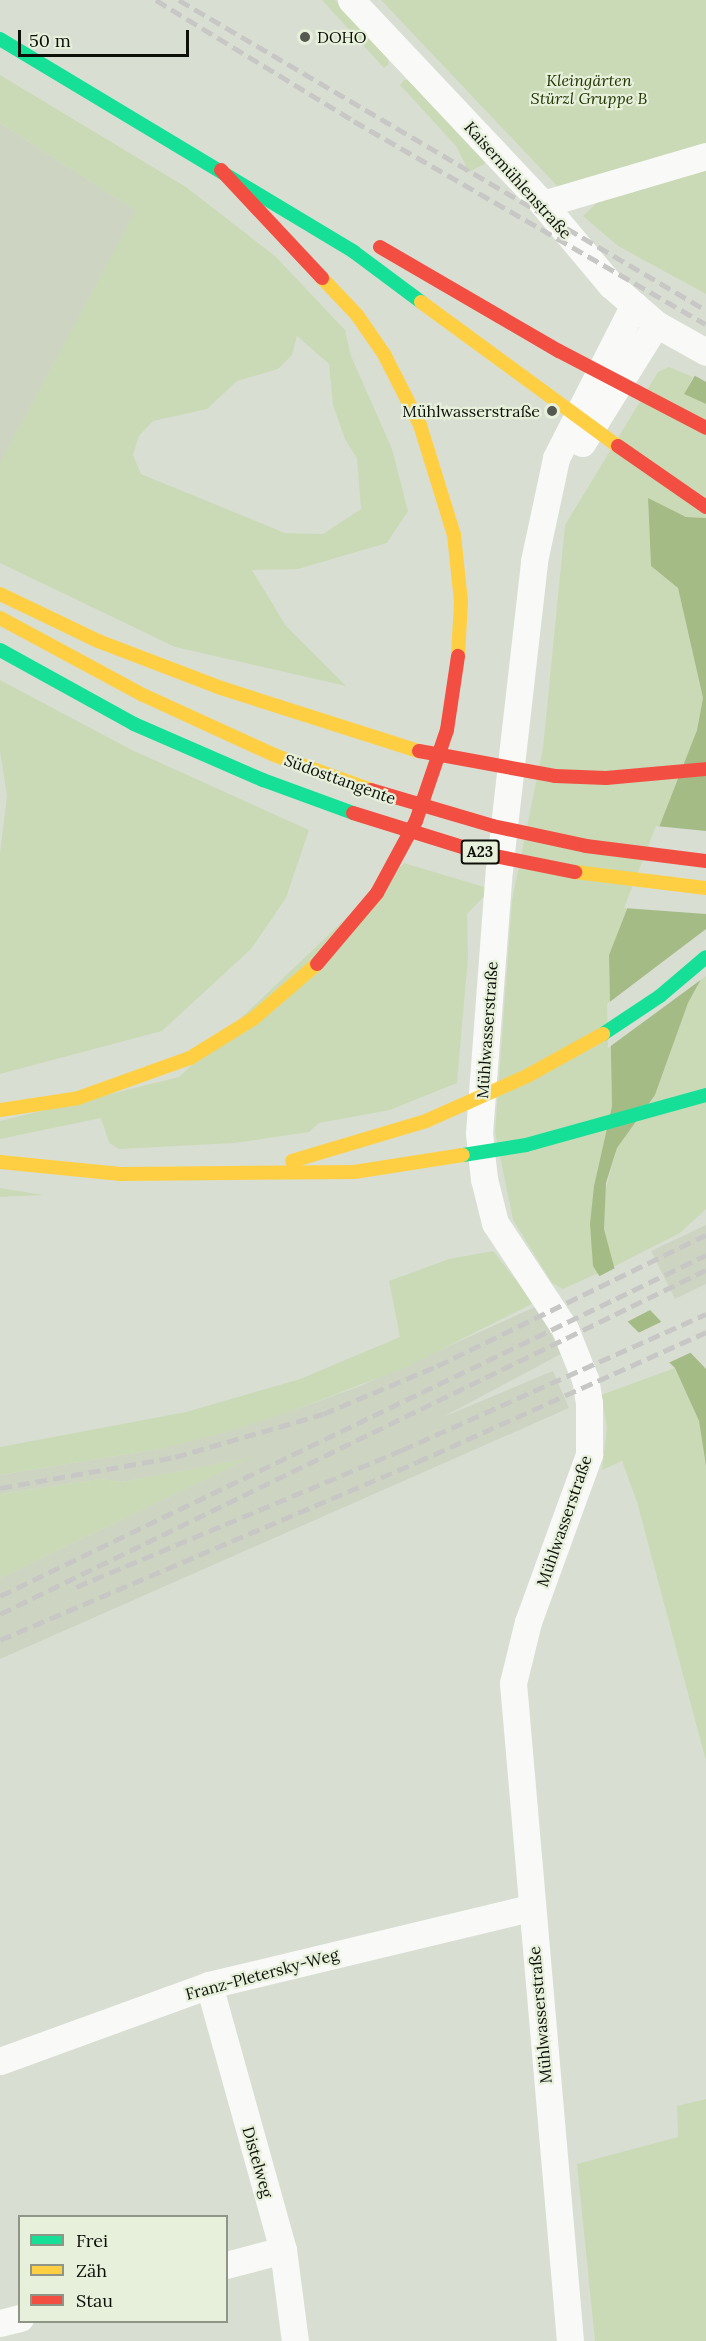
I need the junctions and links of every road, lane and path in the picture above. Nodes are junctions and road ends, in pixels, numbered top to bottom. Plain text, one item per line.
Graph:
1 (351, 0) edge
2 (0, 39) edge
3 (706, 156) edge
4 (221, 170) junction
5 (543, 204) junction
6 (335, 222) dead end
7 (365, 238) dead end
8 (634, 305) junction
9 (656, 324) junction
10 (701, 349) edge
11 (706, 428) edge
12 (706, 507) edge
13 (546, 509) junction
14 (0, 594) edge
15 (0, 618) edge
16 (0, 650) edge
17 (706, 769) edge
18 (706, 861) edge
19 (706, 888) edge
20 (706, 957) edge
21 (706, 1095) edge
22 (0, 1110) edge
23 (0, 1162) edge
24 (253, 1172) junction
25 (530, 1908) junction
26 (209, 1985) junction
27 (0, 2061) edge
28 (283, 2250) junction
29 (228, 2264) edge
30 (18, 2318) edge
31 (0, 2323) edge
32 (296, 2341) edge
33 (570, 2341) edge

1 - 5 street, Kaisermühlenstraße
2 - 4 highway
3 - 5 street
4 - 6 highway
4 - 12 highway
4 - 22 highway
5 - 8 street, Kaisermühlenstraße
7 - 11 highway
8 - 9 street, Kaisermühlenstraße
8 - 13 street, Mühlwasserstraße
9 - 10 street, Kaisermühlenstraße
9 - 13 street, Mühlwasserstraße
13 - 25 street, Mühlwasserstraße
14 - 17 highway
15 - 18 highway, Südosttangente / A23
16 - 19 highway, Südosttangente / A23
20 - 24 highway
21 - 24 highway
23 - 24 highway
25 - 26 street, Franz-Pletersky-Weg
25 - 33 street, Mühlwasserstraße
26 - 27 street, Franz-Pletersky-Weg
26 - 28 street, Distelweg
28 - 29 street
28 - 32 street, Distelweg
30 - 31 street

